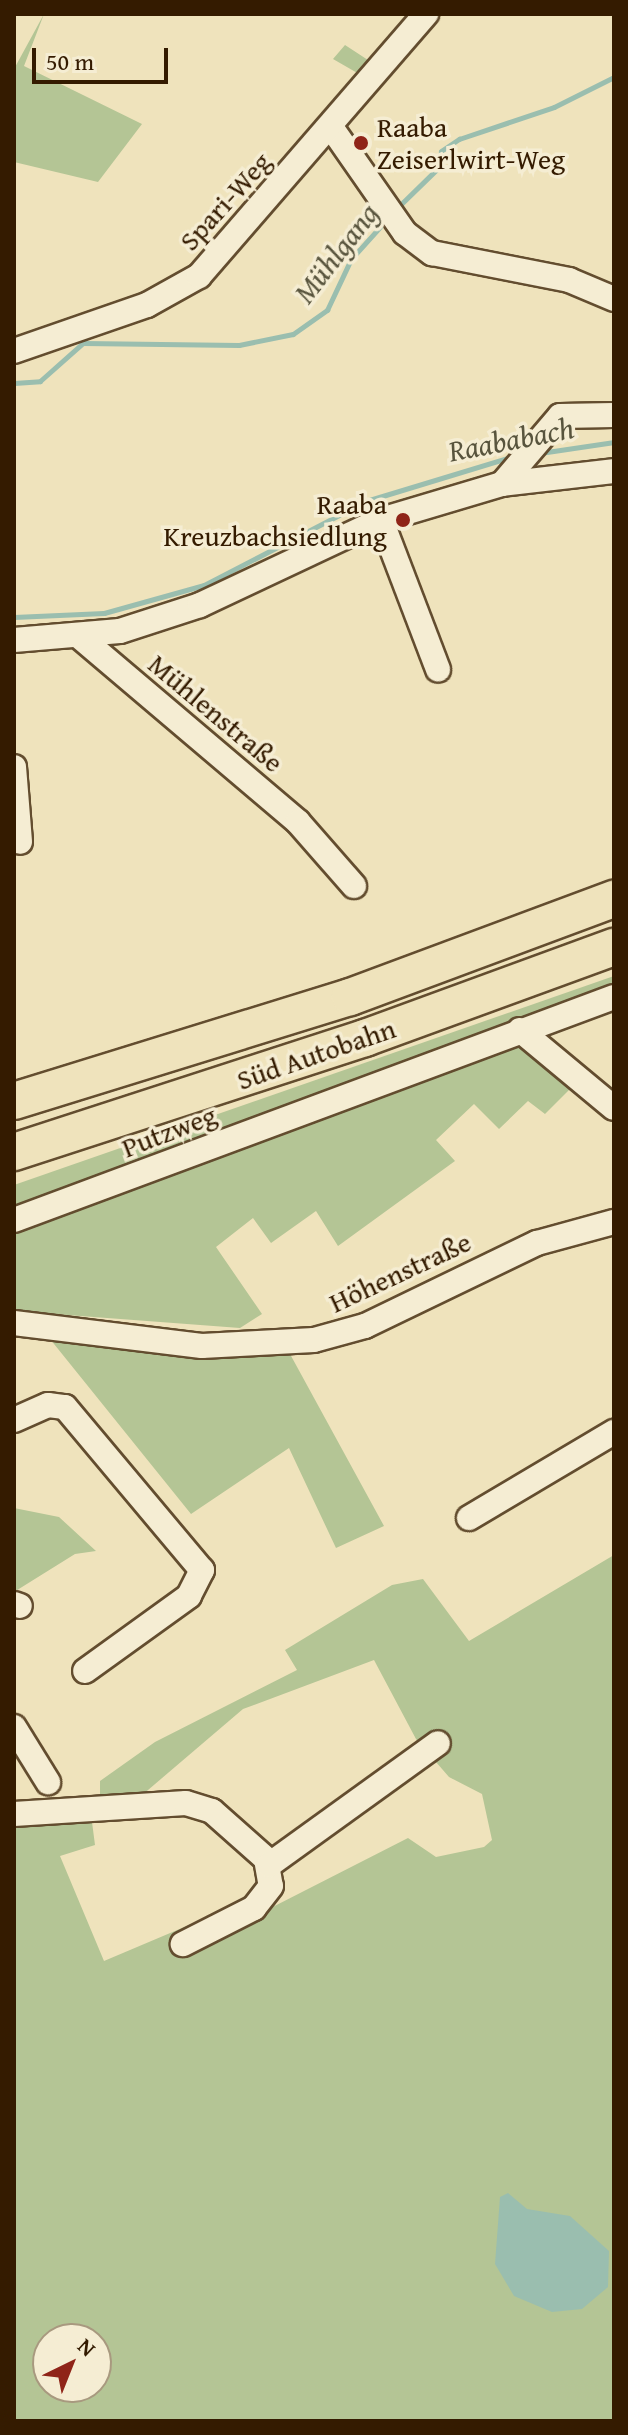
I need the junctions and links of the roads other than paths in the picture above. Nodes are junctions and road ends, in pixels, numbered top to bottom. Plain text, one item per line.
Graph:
1 (426, 14) edge
2 (331, 127) junction
3 (614, 299) edge
4 (14, 351) edge
5 (614, 415) edge
6 (614, 471) edge
7 (507, 476) junction
8 (381, 520) junction
9 (80, 637) junction
10 (14, 640) edge
11 (438, 669) dead end
12 (14, 767) edge
13 (20, 842) dead end
14 (354, 886) dead end
15 (614, 899) edge
16 (614, 947) edge
17 (614, 997) edge
18 (520, 1030) junction
19 (14, 1101) edge
20 (614, 1108) edge
21 (14, 1152) edge
22 (14, 1220) edge
23 (614, 1222) edge
24 (14, 1323) edge
25 (14, 1420) edge
26 (614, 1432) edge
27 (469, 1518) dead end
28 (85, 1671) dead end
29 (14, 1727) edge
30 (438, 1743) dead end
31 (48, 1782) dead end
32 (14, 1814) edge
33 (269, 1865) junction
34 (183, 1944) dead end

1 - 2 street, Spari-Weg
2 - 3 street
2 - 4 street, Spari-Weg
5 - 7 street
6 - 7 street
7 - 8 street
8 - 9 street
8 - 11 street
9 - 10 street
9 - 14 street, Mühlenstraße
12 - 13 street
15 - 19 highway, Süd Autobahn
16 - 21 highway, Süd Autobahn
17 - 18 street, Putzweg
18 - 20 street
18 - 22 street, Putzweg
23 - 24 street, Höhenstraße
25 - 28 street
26 - 27 street
29 - 31 street
30 - 33 street
32 - 33 street
33 - 34 street

